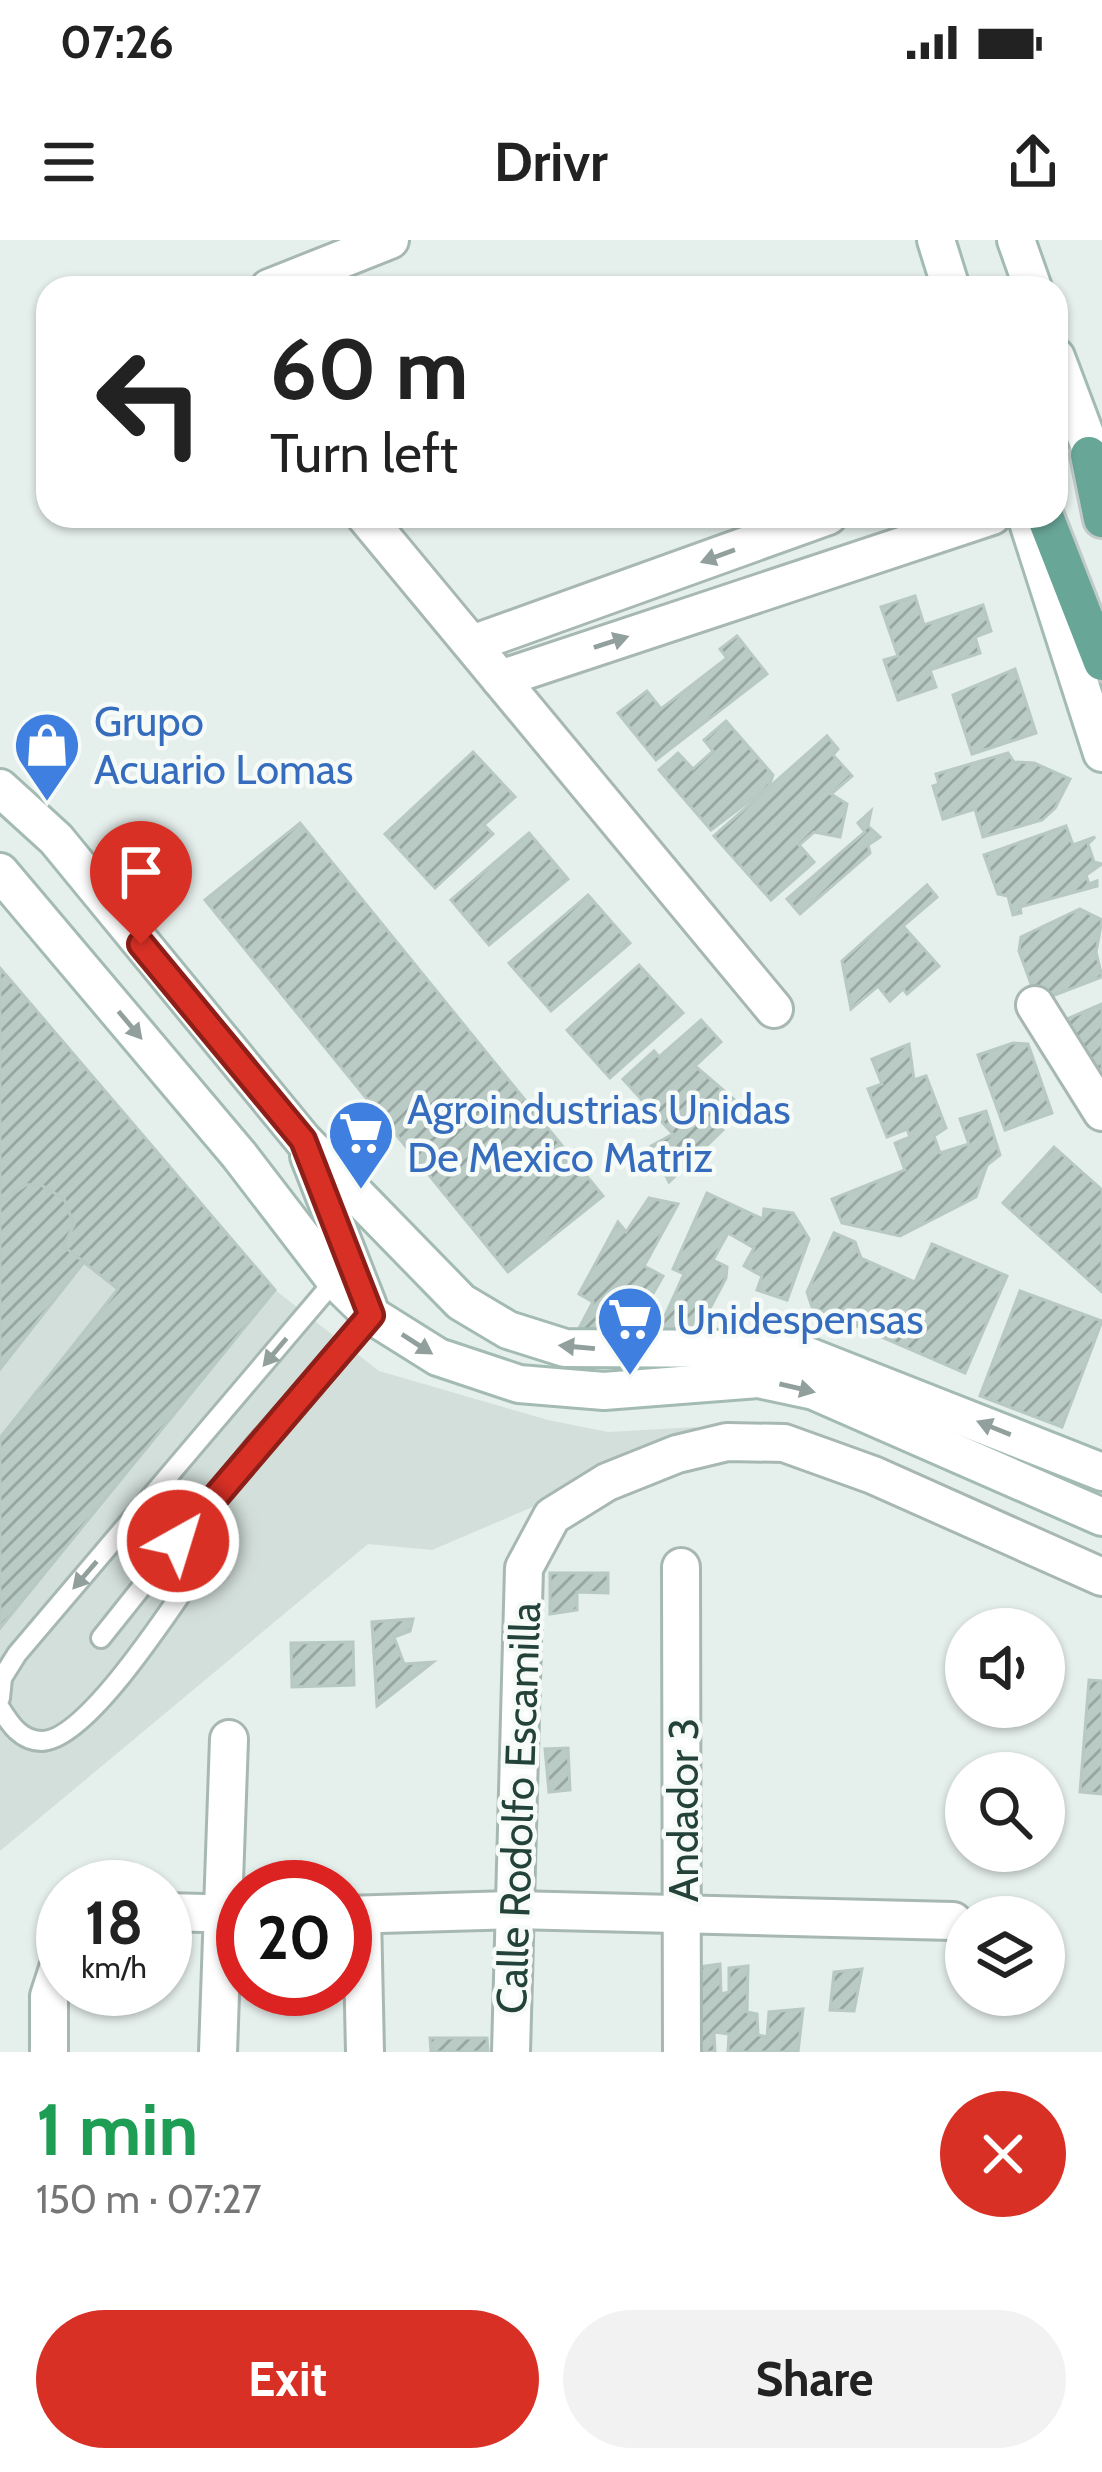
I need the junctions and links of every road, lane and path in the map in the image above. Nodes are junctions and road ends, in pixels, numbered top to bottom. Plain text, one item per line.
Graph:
1 (390, 240) edge
2 (936, 240) edge
3 (1016, 240) edge
4 (299, 276) edge
5 (947, 276) edge
6 (1029, 276) edge
7 (1068, 391) edge
8 (1095, 467) edge
9 (1102, 519) edge
10 (375, 528) edge
11 (795, 528) edge
12 (956, 528) edge
13 (1030, 528) edge
14 (1050, 528) edge
15 (472, 644) junction
16 (1102, 662) edge
17 (500, 679) junction
18 (1102, 753) edge
19 (0, 788) edge
20 (0, 872) edge
21 (1035, 1005) dead end
22 (774, 1009) dead end
23 (1102, 1112) edge
24 (293, 1129) junction
25 (239, 1155) junction
26 (335, 1280) junction
27 (371, 1315) junction
28 (1102, 1472) edge
29 (1102, 1517) edge
30 (208, 1554) dead end
31 (681, 1567) dead end
32 (1102, 1577) edge
33 (101, 1639) dead end
34 (0, 1698) edge
35 (0, 1708) edge
36 (230, 1739) dead end
37 (232, 1860) edge
38 (514, 1910) junction
39 (372, 1914) edge
40 (684, 1916) junction
41 (945, 1921) edge
42 (49, 2016) edge
43 (222, 2016) edge
44 (362, 2016) edge
45 (49, 2052) edge
46 (218, 2052) edge
47 (365, 2052) edge
48 (511, 2052) edge
49 (682, 2052) edge

1 - 4 street
2 - 5 street
3 - 6 street
7 - 8 street
8 - 9 main road
10 - 15 street
11 -> 15 street
17 -> 12 street
13 - 18 street
14 - 16 main road
15 - 17 street
17 - 22 street
19 - 24 street
20 -> 25 street
21 - 23 street
24 - 25 street
24 - 27 street
28 -> 24 street
25 - 26 street
26 - 27 street
26 -> 34 lane
27 -> 29 street
27 - 33 lane
30 - 35 lane
31 - 40 street, Andador 3
32 - 38 street, Calle Rodolfo Escamilla
36 - 37 street
38 - 39 street
38 - 40 street
38 - 48 street, Calle Rodolfo Escamilla
40 - 41 street
40 - 49 street, Andador 3
42 - 45 street
43 - 46 street
44 - 47 street

